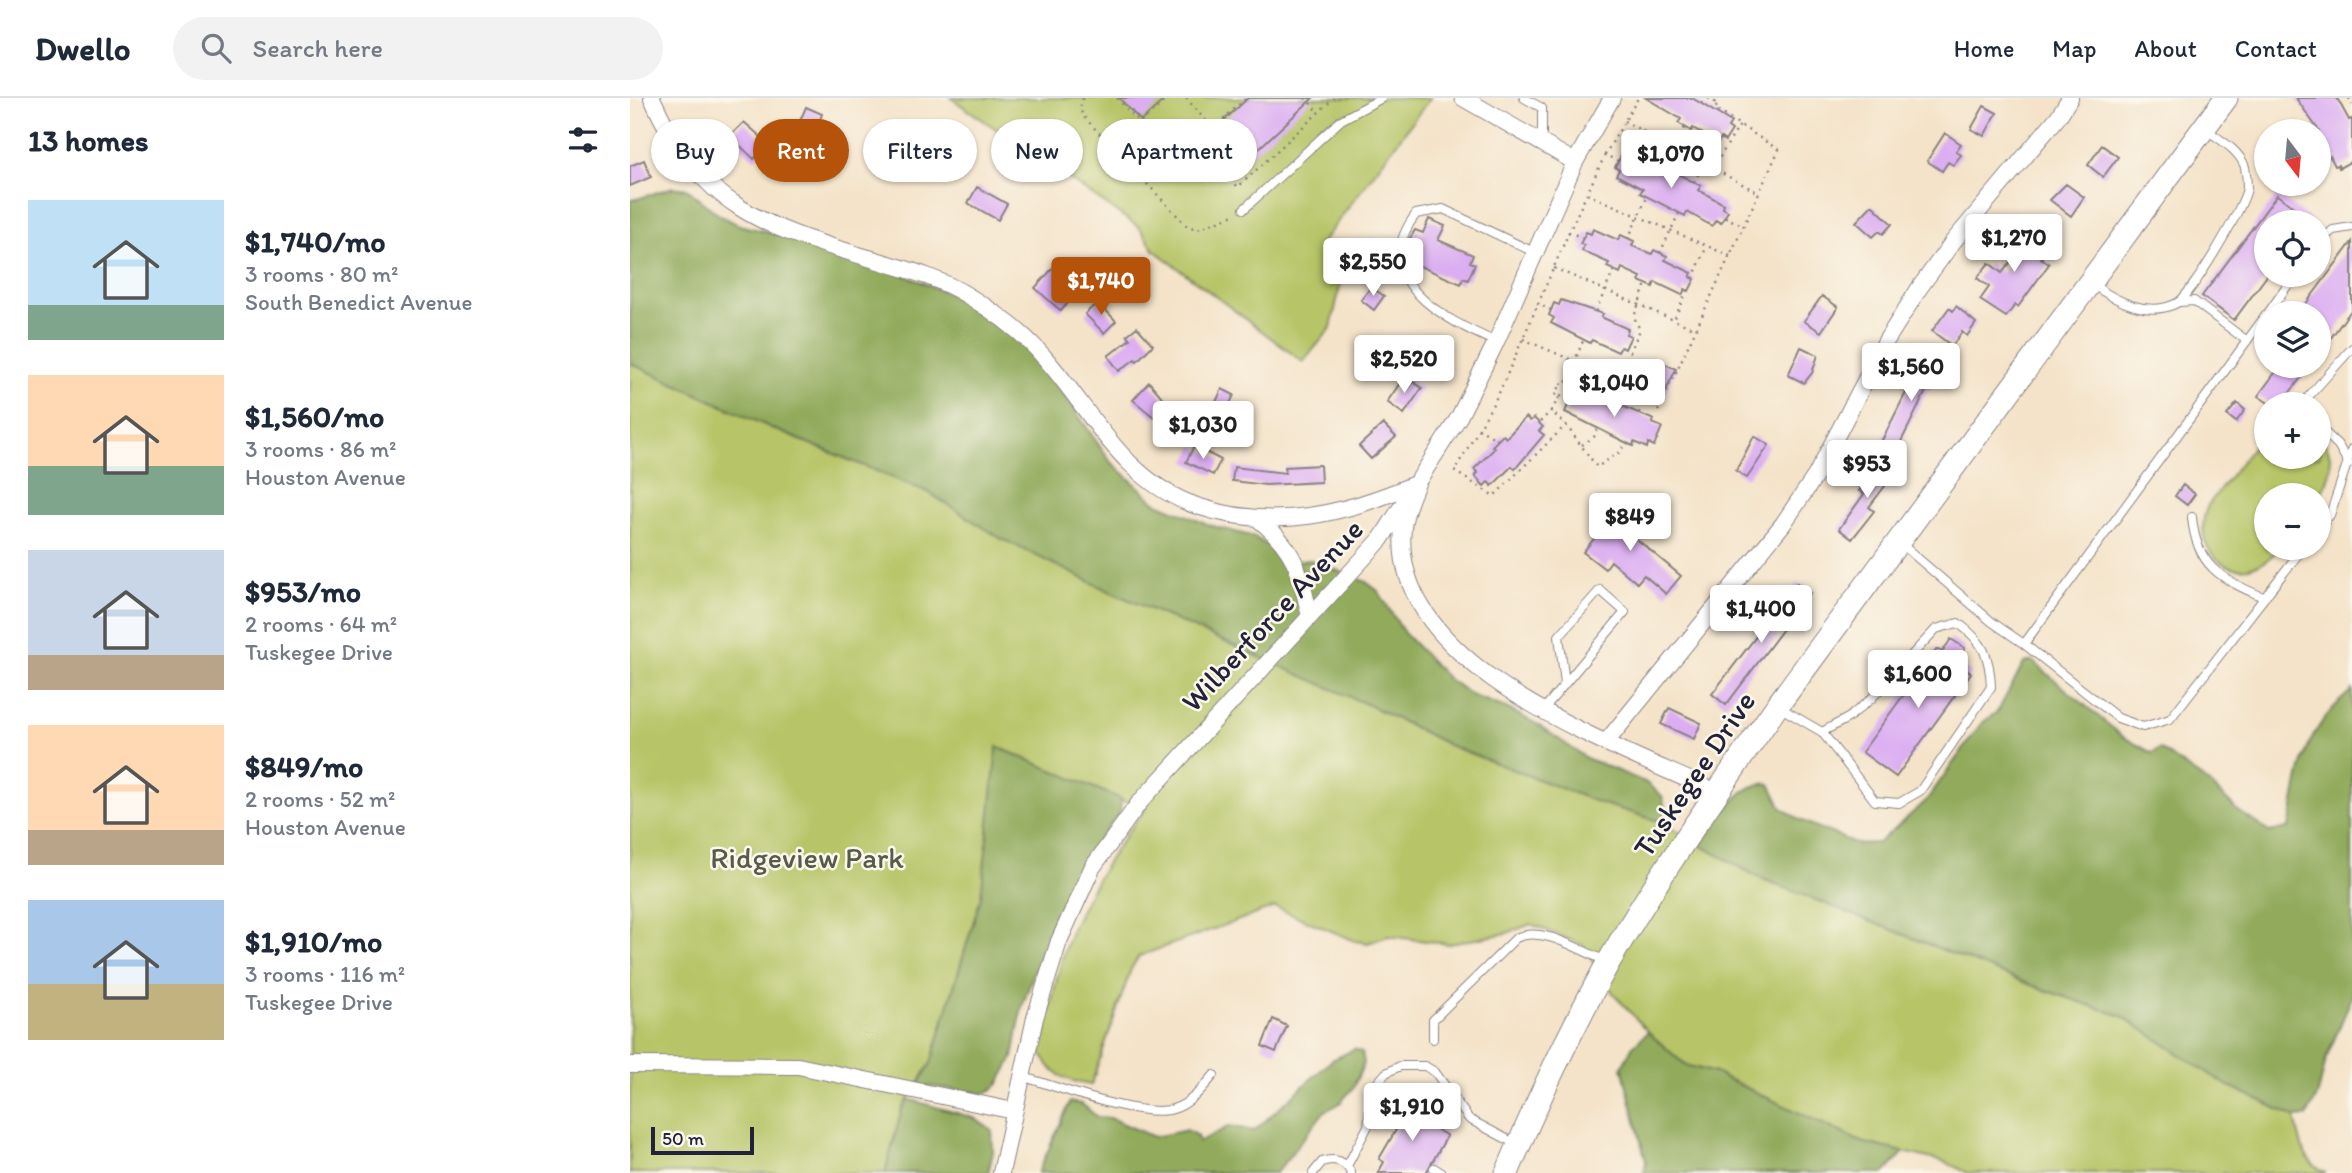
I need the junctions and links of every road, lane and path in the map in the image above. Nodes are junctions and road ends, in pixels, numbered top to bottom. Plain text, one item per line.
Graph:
1 (652, 98) edge
2 (1083, 98) edge
3 (1117, 98) edge
4 (1168, 98) edge
5 (1186, 98) edge
6 (1246, 98) edge
7 (1305, 98) edge
8 (1334, 98) edge
9 (1382, 98) edge
10 (1463, 98) edge
11 (1524, 98) edge
12 (1612, 98) edge
13 (1638, 98) edge
14 (1706, 98) edge
15 (2070, 98) edge
16 (2226, 98) edge
17 (2349, 98) edge
18 (1700, 103) dead end
19 (2352, 105) edge
20 (1318, 112) junction
21 (1205, 119) edge
22 (1223, 119) edge
23 (1625, 121) junction
24 (1740, 125) junction
25 (1685, 127) dead end
26 (2204, 128) junction
27 (1542, 144) junction
28 (1782, 145) dead end
29 (1672, 147) junction
30 (1779, 150) junction
31 (1605, 155) junction
32 (1618, 161) dead end
33 (1575, 162) junction
34 (1703, 164) junction
35 (1663, 166) dead end
36 (1257, 169) edge
37 (1712, 169) junction
38 (1694, 182) dead end
39 (1759, 193) junction
40 (1587, 194) junction
41 (1647, 197) dead end
42 (1244, 209) joint
43 (1679, 213) dead end
44 (1637, 215) junction
45 (1725, 217) dead end
46 (1744, 226) junction
47 (2352, 227) edge
48 (1671, 230) junction
49 (1569, 232) junction
50 (2331, 232) edge
51 (1583, 238) dead end
52 (1628, 239) dead end
53 (1707, 246) junction
54 (1535, 253) junction
55 (1660, 253) dead end
56 (1730, 256) junction
57 (1554, 268) junction
58 (1614, 270) dead end
59 (1693, 278) dead end
60 (2090, 283) junction
61 (1646, 284) dead end
62 (1605, 290) junction
63 (1687, 290) dead end
64 (2179, 302) junction
65 (1538, 304) junction
66 (1637, 304) junction
67 (1551, 310) dead end
68 (1596, 311) dead end
69 (1674, 320) junction
70 (1695, 330) junction
71 (2254, 332) edge
72 (1523, 339) junction
73 (1583, 341) dead end
74 (2247, 341) junction
75 (1496, 342) junction
76 (2352, 348) edge
77 (1574, 361) junction
78 (1618, 380) junction
79 (1645, 392) junction
80 (2313, 392) edge
81 (1560, 397) junction
82 (1570, 400) dead end
83 (1609, 400) dead end
84 (1664, 400) junction
85 (1551, 411) junction
86 (1658, 411) dead end
87 (1639, 413) dead end
88 (1539, 423) dead end
89 (1566, 425) junction
90 (1479, 429) junction
91 (1597, 430) dead end
92 (2331, 439) edge
93 (1498, 440) dead end
94 (1626, 443) dead end
95 (1582, 445) junction
96 (2352, 449) edge
97 (2349, 464) junction
98 (1417, 483) junction
99 (2331, 512) edge
100 (2192, 517) dead end
101 (1258, 519) junction
102 (1899, 542) junction
103 (2293, 560) edge
104 (2263, 597) junction
105 (1310, 617) junction
106 (2024, 644) junction
107 (1565, 683) junction
108 (1777, 706) junction
109 (1543, 709) junction
110 (1822, 732) junction
111 (1607, 741) junction
112 (1718, 793) junction
113 (1609, 962) junction
114 (1433, 1039) dead end
115 (630, 1065) edge
116 (1214, 1075) dead end
117 (1021, 1076) junction
118 (1014, 1111) junction
119 (1519, 1145) junction
120 (1434, 1168) dead end
121 (1349, 1170) edge
122 (1001, 1173) edge
123 (1313, 1173) edge
124 (1442, 1173) edge
125 (1507, 1173) edge

1 - 101 street
2 - 42 path
3 - 4 path
5 - 21 path
6 - 22 path
7 - 20 path
8 - 20 path
9 - 42 lane
10 - 27 street
11 - 27 lane
12 - 33 street, Wilberforce Avenue
13 - 23 path
14 - 18 path
14 - 24 path
15 - 111 street
16 - 26 street, Tuskegee Drive
17 - 19 path
20 - 36 path
23 - 29 path
23 - 31 path
24 - 30 path
24 - 37 path
25 - 29 path
26 - 60 street, Tuskegee Drive
26 - 64 lane
27 - 33 street
28 - 30 path
29 - 34 path
29 - 35 path
30 - 39 path
31 - 32 path
31 - 40 path
33 - 54 street, Wilberforce Avenue
34 - 37 path
34 - 38 path
37 - 39 path
39 - 46 path
40 - 44 path
40 - 49 path
41 - 44 path
43 - 48 path
44 - 48 path
44 - 52 path
45 - 46 path
46 - 56 path
47 - 50 lane
48 - 53 path
48 - 55 path
49 - 51 path
49 - 57 path
53 - 56 path
53 - 59 path
54 - 75 street, Wilberforce Avenue
54 - 75 lane
56 - 70 path
57 - 62 path
57 - 65 path
58 - 62 path
60 - 64 lane
60 - 102 street, Tuskegee Drive
61 - 66 path
62 - 66 path
62 - 68 path
63 - 69 path
64 - 74 lane
65 - 67 path
65 - 72 path
66 - 69 path
66 - 79 path
69 - 70 path
70 - 84 path
71 - 74 lane
72 - 77 path
72 - 90 path
73 - 77 path
74 - 106 lane
75 - 98 street, Wilberforce Avenue
76 - 80 lane
77 - 78 path
77 - 81 path
78 - 79 path
78 - 83 path
79 - 84 path
79 - 87 path
81 - 82 path
81 - 85 path
84 - 86 path
85 - 88 path
85 - 89 path
89 - 90 path
89 - 95 path
90 - 93 path
91 - 95 path
92 - 97 lane
94 - 95 path
96 - 97 lane
97 - 99 lane
98 - 101 street
98 - 105 street, Wilberforce Avenue
98 - 109 street
100 - 104 lane
101 - 105 street
102 - 106 lane
102 - 108 street, Tuskegee Drive
103 - 104 lane
104 - 106 lane
105 - 117 street, Wilberforce Avenue
107 - 107 lane
107 - 109 lane
108 - 110 lane
108 - 112 street, Tuskegee Drive
109 - 111 street
110 - 110 lane
111 - 112 street
112 - 113 street, Tuskegee Drive
113 - 114 lane
113 - 119 street, Tuskegee Drive
115 - 118 street
116 - 117 lane
117 - 118 street, Wilberforce Avenue
118 - 122 street, Wilberforce Avenue
119 - 121 lane
119 - 125 street, Tuskegee Drive
120 - 124 lane
121 - 123 lane

